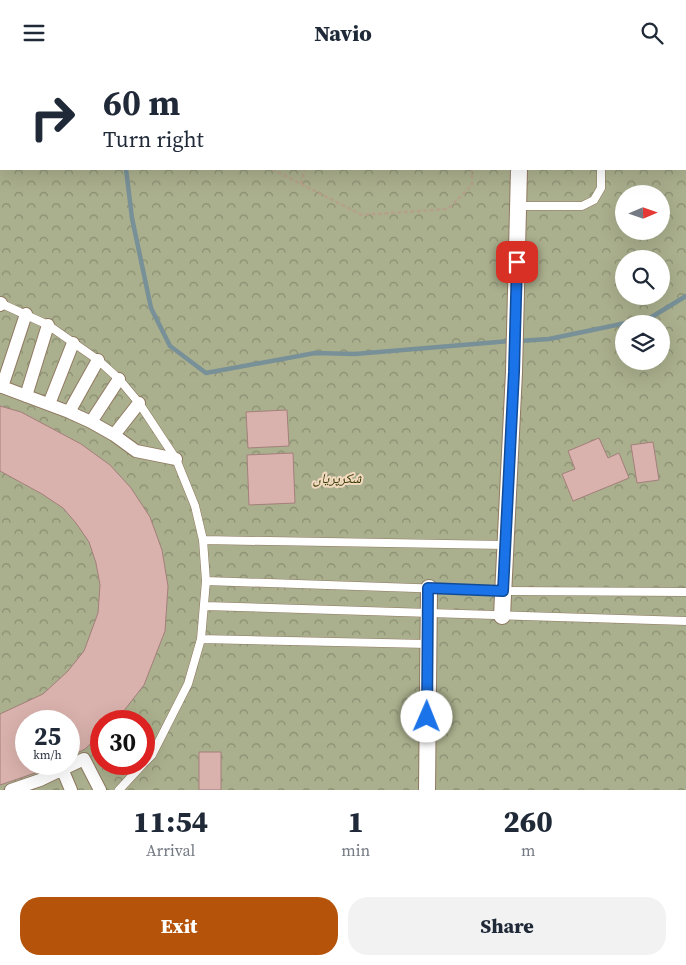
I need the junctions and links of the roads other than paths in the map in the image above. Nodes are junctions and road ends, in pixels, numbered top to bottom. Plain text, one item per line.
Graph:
1 (519, 170) edge
2 (601, 170) edge
3 (518, 206) junction
4 (0, 304) edge
5 (26, 314) junction
6 (48, 325) junction
7 (73, 343) junction
8 (98, 360) junction
9 (119, 379) junction
10 (1, 387) edge
11 (26, 396) junction
12 (138, 403) junction
13 (49, 404) junction
14 (70, 412) junction
15 (91, 422) junction
16 (114, 435) junction
17 (176, 459) junction
18 (203, 540) junction
19 (506, 545) junction
20 (206, 581) junction
21 (428, 588) junction
22 (503, 591) junction
23 (686, 592) edge
24 (205, 607) junction
25 (428, 614) junction
26 (502, 616) junction
27 (686, 621) edge
28 (201, 639) junction
29 (428, 644) junction
30 (155, 749) edge
31 (80, 761) edge
32 (56, 775) edge
33 (64, 775) edge
34 (133, 775) edge
35 (42, 785) edge
36 (15, 789) edge
37 (71, 790) edge
38 (100, 790) edge
39 (119, 790) edge
40 (426, 790) edge

1 - 3 street
2 - 3 lane
3 - 19 street
4 - 5 lane
5 - 6 lane
5 - 10 street
6 - 7 lane
6 - 11 street
7 - 8 lane
7 - 13 street
8 - 9 lane
8 - 14 street
9 - 12 lane
9 - 15 street
10 - 11 street
11 - 13 street
12 - 16 street
12 - 17 lane
13 - 14 street
14 - 15 street
15 - 16 street
16 - 17 street
17 - 18 lane
18 - 19 lane
18 - 20 lane
19 - 22 street
20 - 21 lane
20 - 24 lane
21 - 22 lane
21 - 25 street
22 - 23 lane
22 - 26 street
24 - 25 lane
24 - 28 lane
25 - 26 lane
25 - 29 street
26 - 27 lane
28 - 29 lane
28 - 30 lane
29 - 40 street
31 - 38 street
32 - 35 street
33 - 37 street
34 - 39 lane
35 - 36 street

